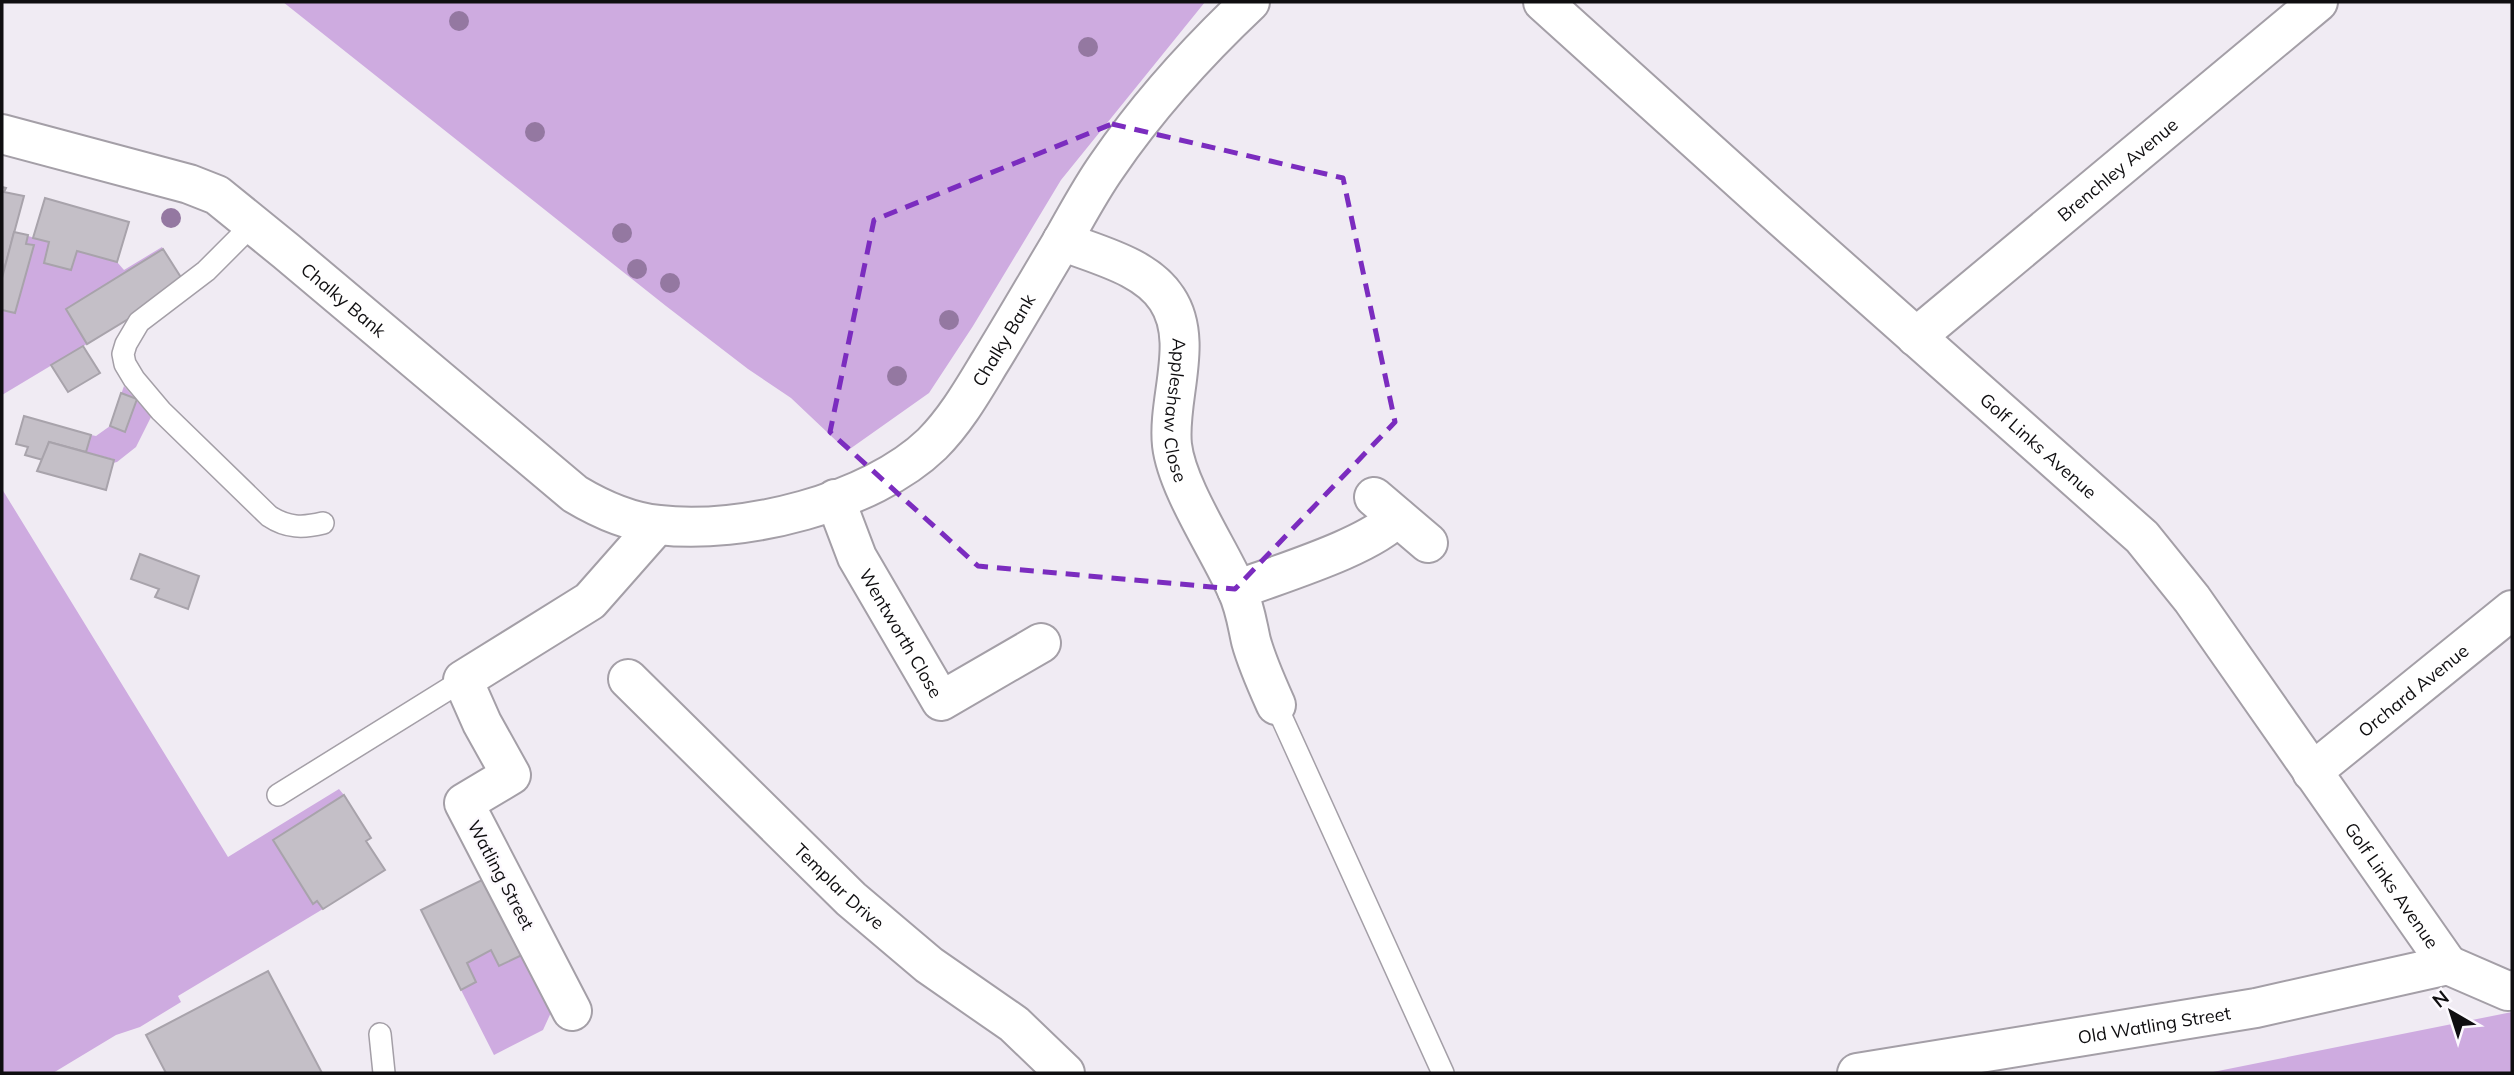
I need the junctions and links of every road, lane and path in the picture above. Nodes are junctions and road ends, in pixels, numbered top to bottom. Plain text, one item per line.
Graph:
1 (1250, 2) edge
2 (1543, 2) edge
3 (2318, 2) edge
4 (2, 134) edge
5 (253, 224) junction
6 (1062, 240) junction
7 (1916, 337) junction
8 (835, 499) junction
9 (323, 523) dead end
10 (657, 525) junction
11 (1428, 543) dead end
12 (1237, 590) junction
13 (2512, 610) edge
14 (1041, 643) dead end
15 (628, 679) dead end
16 (463, 680) junction
17 (1276, 705) joint
18 (2312, 772) junction
19 (278, 795) dead end
20 (2448, 965) junction
21 (2512, 990) edge
22 (572, 1011) dead end
23 (380, 1034) dead end
24 (384, 1073) edge
25 (1065, 1073) edge
26 (1443, 1073) edge
27 (1857, 1073) edge

1 - 6 street, Chalky Bank
2 - 7 street, Golf Links Avenue
3 - 7 street, Brenchley Avenue
4 - 5 street, Chalky Bank
5 - 9 lane
5 - 10 street, Chalky Bank
6 - 8 street, Chalky Bank
6 - 12 street, Appleshaw Close
7 - 18 street, Golf Links Avenue
8 - 10 street, Chalky Bank
8 - 14 street, Wentworth Close
10 - 16 street
11 - 12 street
12 - 17 street, Appleshaw Close
13 - 18 street, Orchard Avenue
15 - 25 street, Templar Drive
16 - 19 lane
16 - 22 street, Watling Street
17 - 26 lane
18 - 20 street, Golf Links Avenue
20 - 21 street
20 - 27 street, Old Watling Street
23 - 24 lane

